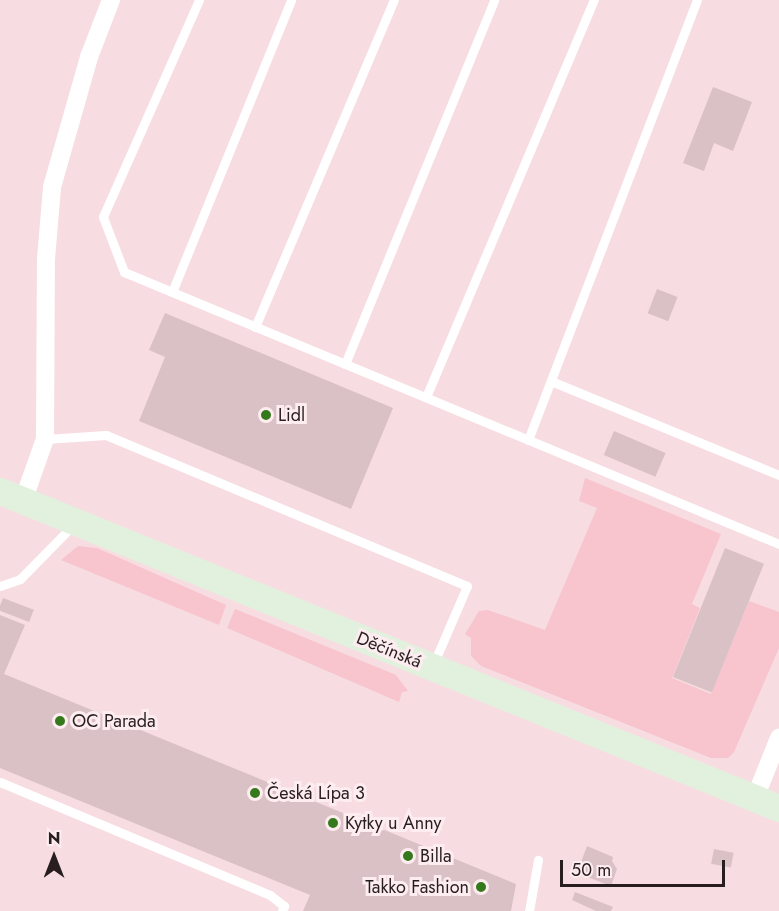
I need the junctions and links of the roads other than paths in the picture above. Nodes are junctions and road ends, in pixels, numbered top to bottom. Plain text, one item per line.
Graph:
1 (111, 0) edge
2 (199, 0) edge
3 (291, 0) edge
4 (394, 0) edge
5 (495, 0) edge
6 (594, 0) edge
7 (698, 0) edge
8 (172, 292) junction
9 (255, 327) junction
10 (345, 364) junction
11 (551, 381) junction
12 (426, 397) junction
13 (45, 439) junction
14 (528, 440) junction
15 (779, 475) edge
16 (11, 496) edge
17 (76, 522) junction
18 (779, 544) edge
19 (0, 586) edge
20 (432, 667) junction
21 (779, 738) edge
22 (0, 782) edge
23 (767, 803) edge
24 (538, 860) dead end
25 (282, 911) edge
26 (529, 911) edge

1 - 13 street
2 - 8 lane
3 - 8 lane
4 - 9 lane
5 - 10 lane
6 - 12 lane
7 - 11 lane
8 - 9 lane
9 - 10 lane
10 - 12 lane
11 - 14 lane
11 - 15 lane
12 - 14 lane
13 - 16 street
13 - 20 lane
14 - 18 lane
16 - 17 main road, Děčínská
17 - 19 lane
17 - 20 main road, Děčínská
20 - 23 main road, Děčínská
21 - 23 street
22 - 25 lane
24 - 26 lane

